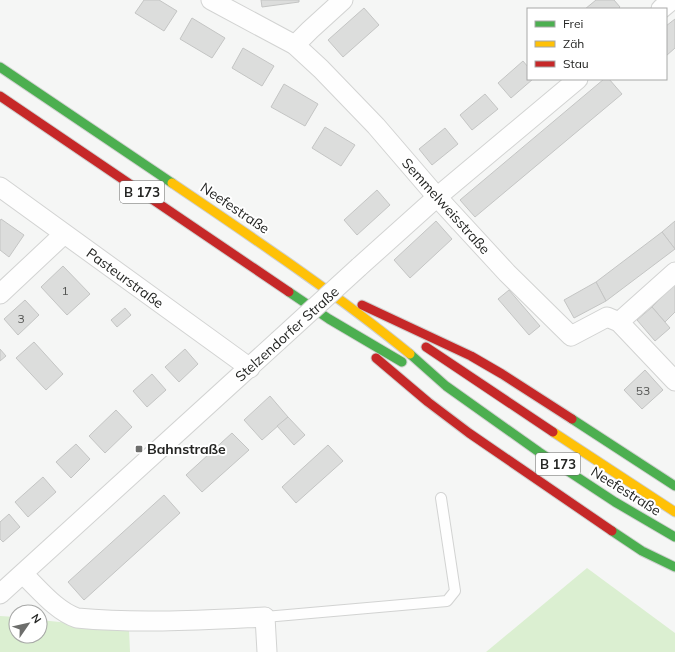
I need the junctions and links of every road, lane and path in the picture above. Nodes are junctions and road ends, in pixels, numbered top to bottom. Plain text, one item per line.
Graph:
1 (211, 0) edge
2 (343, 0) edge
3 (672, 0) edge
4 (662, 8) edge
5 (295, 45) junction
6 (0, 67) edge
7 (577, 80) edge
8 (0, 96) edge
9 (0, 188) edge
10 (437, 197) junction
11 (64, 234) junction
12 (675, 272) edge
13 (0, 294) edge
14 (343, 301) junction
15 (364, 305) junction
16 (329, 319) junction
17 (620, 322) junction
18 (250, 368) junction
19 (675, 382) edge
20 (446, 386) junction
21 (675, 486) edge
22 (441, 498) dead end
23 (675, 512) edge
24 (675, 537) edge
25 (675, 567) edge
26 (23, 574) junction
27 (0, 594) edge
28 (265, 617) junction
29 (267, 652) edge

1 - 5 street, Semmelweisstraße
2 - 5 street
3 - 4 street
5 - 10 street, Semmelweisstraße
6 - 14 highway, Neefestraße / B 173
7 - 10 street, Stelzendorfer Straße
8 - 16 highway, Neefestraße / B 173
9 - 11 street, Pasteurstraße
10 - 17 street, Semmelweisstraße
10 - 18 street, Stelzendorfer Straße, bridge
11 - 13 street
11 - 18 street, Pasteurstraße
12 - 17 street
14 - 15 highway
14 - 20 highway, Neefestraße / B 173
15 - 21 highway
15 - 23 highway
16 - 20 highway, Neefestraße / B 173
16 - 25 highway
17 - 19 street
18 - 26 street, Stelzendorfer Straße
20 - 24 highway, Neefestraße / B 173
22 - 28 lane
26 - 27 street, Stelzendorfer Straße
26 - 28 street
28 - 29 street

